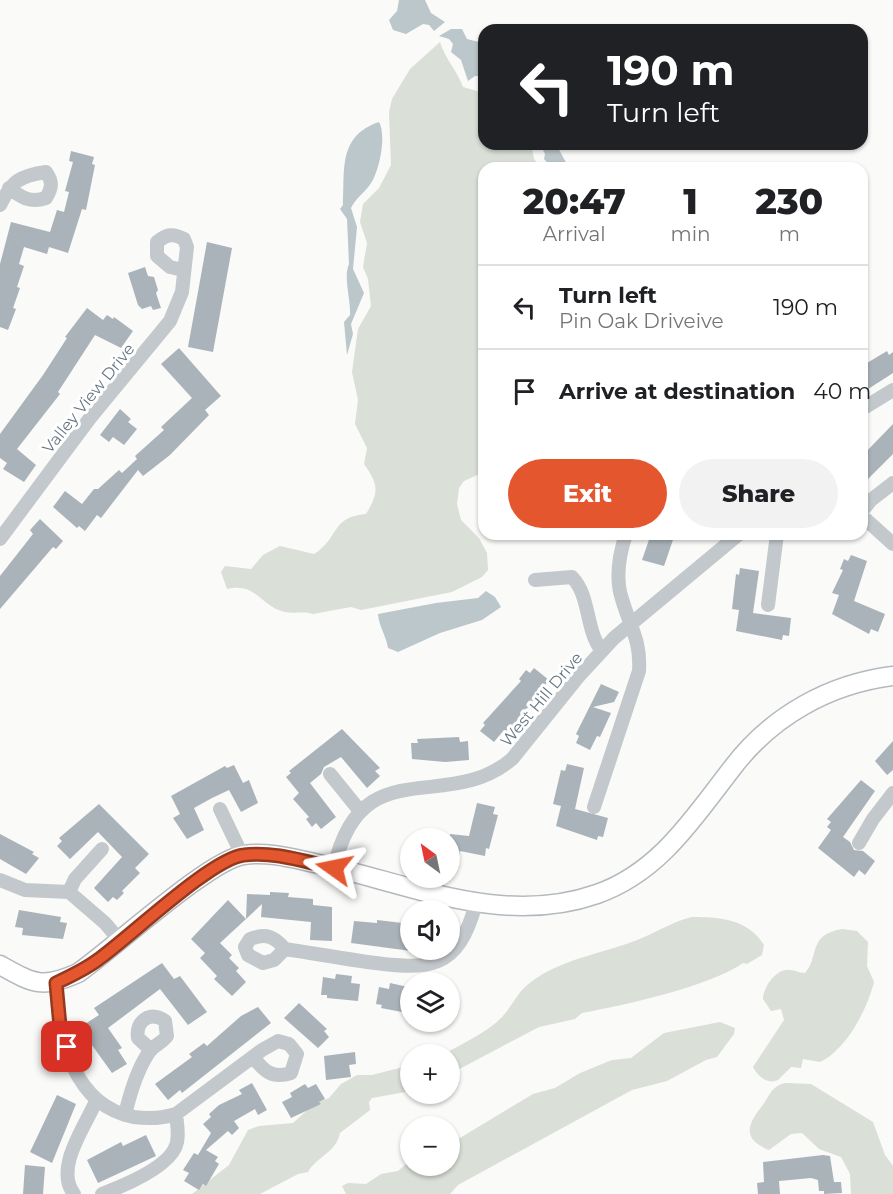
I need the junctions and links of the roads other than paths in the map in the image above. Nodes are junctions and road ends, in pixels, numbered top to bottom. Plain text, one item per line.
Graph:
1 (9, 188) dead end
2 (0, 205) edge
3 (183, 270) dead end
4 (893, 390) edge
5 (868, 405) edge
6 (893, 483) edge
7 (868, 504) edge
8 (868, 521) edge
9 (0, 539) edge
10 (625, 540) edge
11 (727, 540) edge
12 (776, 540) edge
13 (893, 544) edge
14 (535, 580) dead end
15 (768, 605) dead end
16 (631, 622) junction
17 (602, 651) junction
18 (893, 676) edge
19 (330, 774) dead end
20 (893, 794) edge
21 (594, 807) dead end
22 (220, 809) dead end
23 (360, 811) junction
24 (859, 843) dead end
25 (102, 849) dead end
26 (242, 855) junction
27 (334, 868) junction
28 (0, 880) edge
29 (69, 892) junction
30 (476, 903) junction
31 (121, 942) junction
32 (285, 949) dead end
33 (0, 965) edge
34 (56, 983) junction
35 (151, 1050) dead end
36 (253, 1057) dead end
37 (96, 1101) junction
38 (176, 1114) junction
39 (125, 1115) junction
40 (75, 1194) edge
41 (102, 1194) edge

1 - 2 street
3 - 9 street, Valley View Drive
4 - 5 street
6 - 7 street
8 - 13 street
10 - 16 street
11 - 16 street, West Hill Drive
12 - 15 street
14 - 17 street
16 - 17 street, West Hill Drive
16 - 21 street
17 - 23 street, West Hill Drive
18 - 30 street
19 - 23 street
20 - 24 street
22 - 26 street
23 - 27 street, West Hill Drive
25 - 29 street
26 - 27 street
26 - 31 street
27 - 30 street
28 - 29 street
29 - 31 street
30 - 32 street
31 - 34 street
33 - 34 street
34 - 37 street
35 - 39 street
36 - 38 street
37 - 39 street
37 - 40 street
38 - 39 street
38 - 41 street

